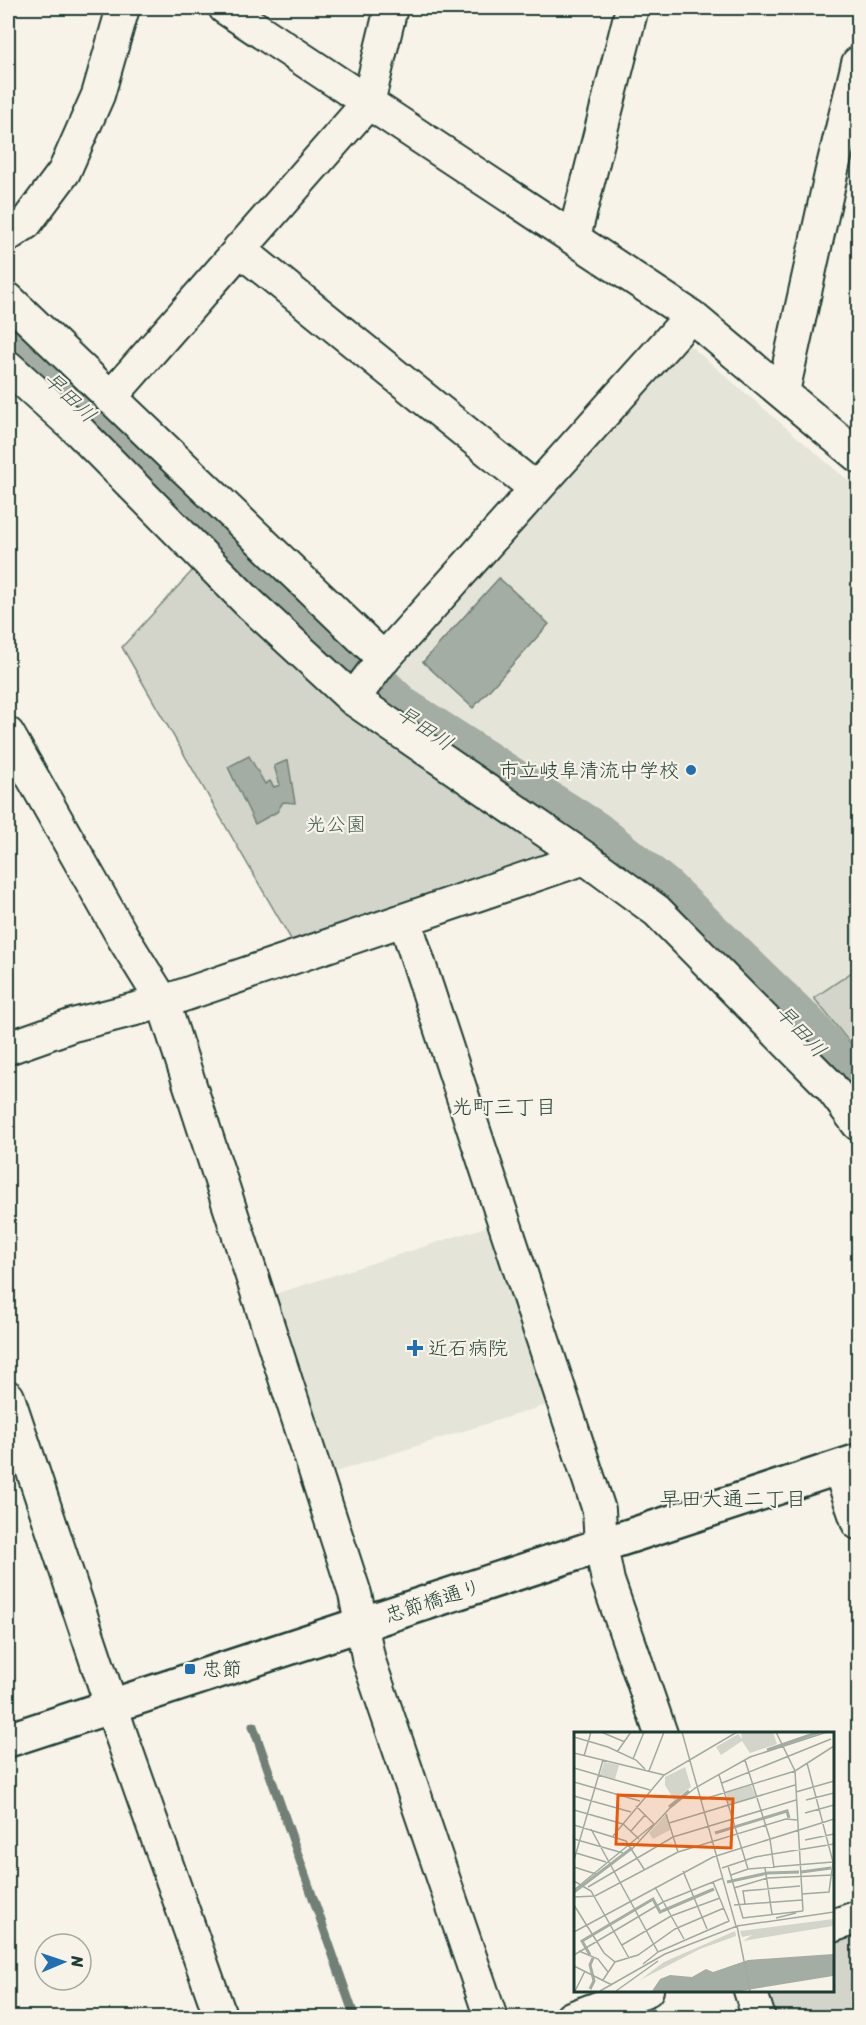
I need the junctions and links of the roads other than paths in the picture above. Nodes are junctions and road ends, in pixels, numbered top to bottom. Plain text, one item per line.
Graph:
1 (123, 8) edge
2 (225, 8) edge
3 (391, 8) edge
4 (632, 8) edge
5 (858, 63) edge
6 (368, 103) junction
7 (8, 236) edge
8 (574, 237) junction
9 (239, 249) junction
10 (8, 299) edge
11 (691, 316) junction
12 (8, 367) edge
13 (783, 392) junction
14 (110, 398) junction
15 (858, 456) edge
16 (536, 489) junction
17 (382, 661) junction
18 (356, 694) junction
19 (8, 734) edge
20 (585, 858) junction
21 (405, 921) junction
22 (163, 1002) junction
23 (8, 1048) edge
24 (858, 1124) edge
25 (8, 1397) edge
26 (849, 1464) edge
27 (858, 1524) edge
28 (601, 1546) junction
29 (361, 1624) junction
30 (111, 1706) junction
31 (659, 1732) edge
32 (8, 1740) edge
33 (858, 1917) edge
34 (833, 1925) edge
35 (642, 1992) edge
36 (751, 1992) edge
37 (221, 2018) edge
38 (491, 2018) edge
39 (571, 2018) edge
40 (759, 2018) edge

1 - 7 street
2 - 6 street
3 - 6 street
4 - 8 street
5 - 13 street
6 - 8 street
6 - 9 street
8 - 11 street
9 - 14 street
9 - 16 street
10 - 14 street
11 - 13 street
11 - 16 street
12 - 18 street
13 - 15 street
14 - 17 street
16 - 17 street
17 - 18 street
18 - 20 street
19 - 22 street
20 - 21 street
20 - 24 street
21 - 22 street
21 - 28 street
22 - 23 street
22 - 29 street
25 - 30 street
26 - 27 street
26 - 28 main road, 忠節橋通り
28 - 29 main road, 忠節橋通り
28 - 31 street
29 - 30 main road, 忠節橋通り
29 - 38 street
30 - 32 main road, 忠節橋通り
30 - 37 street
33 - 34 street
35 - 39 street
36 - 40 street

